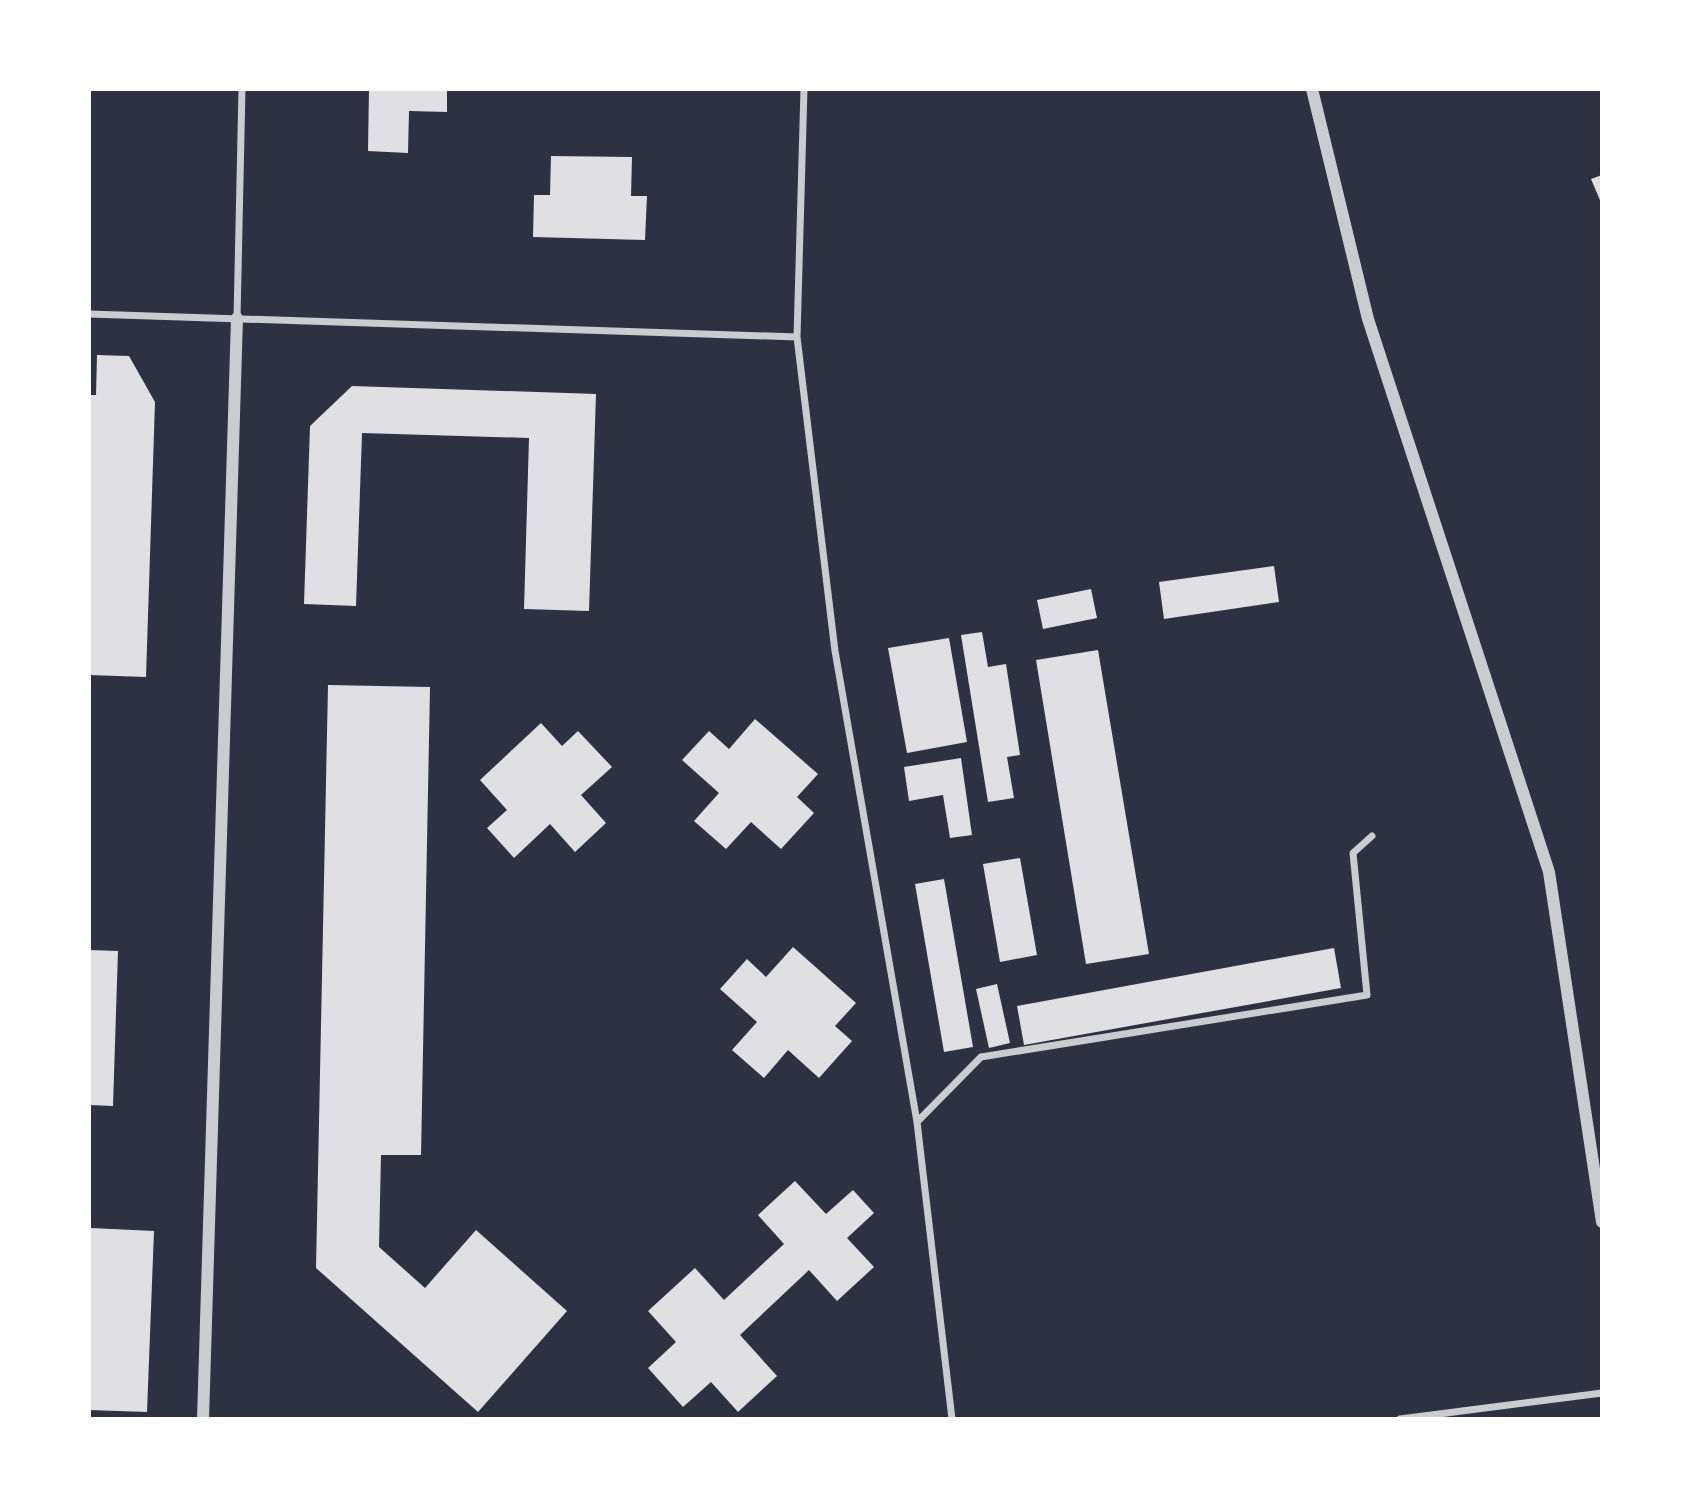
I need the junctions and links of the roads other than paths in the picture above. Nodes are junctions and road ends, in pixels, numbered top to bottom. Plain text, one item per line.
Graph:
1 (242, 89) edge
2 (804, 89) edge
3 (1312, 89) edge
4 (89, 314) edge
5 (237, 318) junction
6 (797, 338) junction
7 (1372, 836) dead end
8 (917, 1122) junction
9 (1602, 1222) edge
10 (1602, 1393) edge
11 (202, 1419) edge
12 (952, 1419) edge
13 (1400, 1419) edge

1 - 5 street
2 - 6 street
3 - 9 street
4 - 5 street
5 - 6 street
5 - 11 street
6 - 8 street
7 - 8 street
8 - 12 street
10 - 13 street

